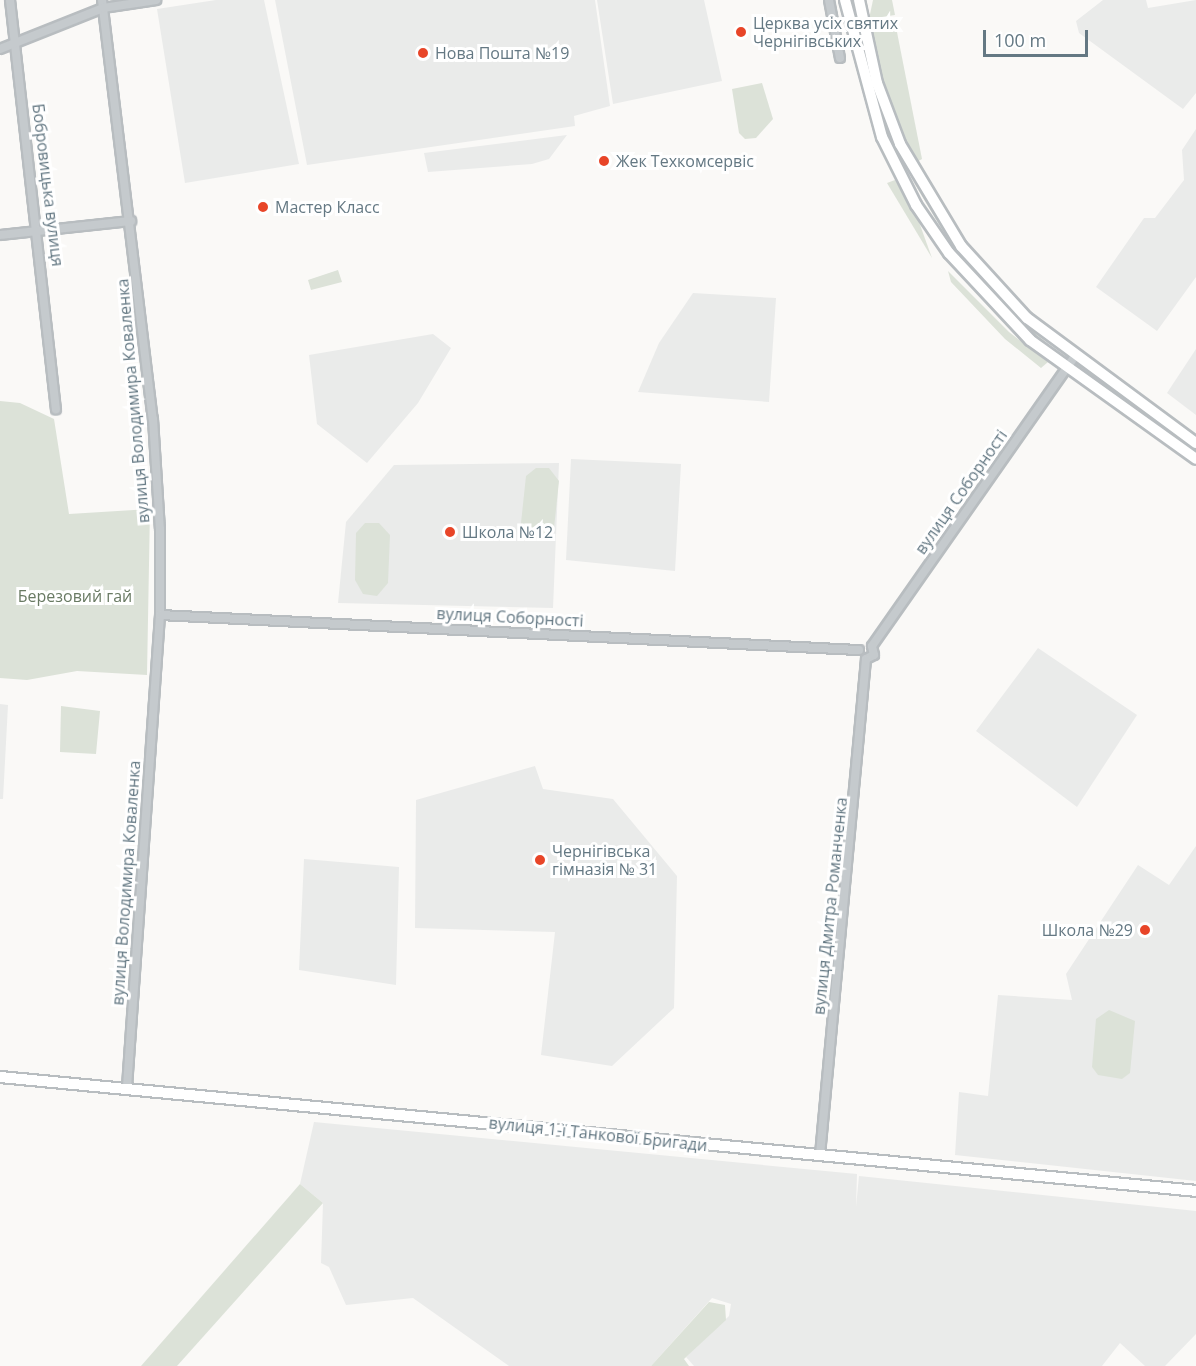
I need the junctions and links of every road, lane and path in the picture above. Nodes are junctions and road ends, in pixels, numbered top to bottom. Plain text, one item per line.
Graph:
1 (10, 0) edge
2 (156, 0) edge
3 (829, 0) edge
4 (845, 0) edge
5 (859, 0) edge
6 (102, 4) edge
7 (15, 42) junction
8 (0, 49) edge
9 (840, 58) dead end
10 (131, 221) junction
11 (40, 231) junction
12 (0, 235) edge
13 (1075, 356) junction
14 (1067, 367) junction
15 (56, 409) dead end
16 (1196, 443) edge
17 (1196, 459) edge
18 (160, 615) junction
19 (872, 646) junction
20 (859, 650) junction
21 (866, 659) junction
22 (0, 1077) edge
23 (127, 1088) junction
24 (820, 1155) junction
25 (1196, 1191) edge

1 - 7 street, Бобровицька вулиця
2 - 6 street
3 - 9 street
4 - 14 main road
5 - 13 main road
6 - 7 street
6 - 10 street, вулиця Володимира Коваленка
7 - 8 street
7 - 11 street, Бобровицька вулиця
10 - 11 street
10 - 18 street, вулиця Володимира Коваленка
11 - 12 street
11 - 15 street, Бобровицька вулиця
13 - 14 street, вулиця Соборності
13 - 16 main road
14 - 17 main road
14 - 19 street, вулиця Соборності
18 - 20 street, вулиця Соборності
18 - 23 street, вулиця Володимира Коваленка
19 - 20 street, вулиця Соборності
19 - 21 street, вулиця Соборності
20 - 21 street
21 - 24 street, вулиця Дмитра Романченка
22 - 23 main road, вулиця 1-ї Танкової Бригади
23 - 24 main road, вулиця 1-ї Танкової Бригади
24 - 25 main road, вулиця 1-ї Танкової Бригади

